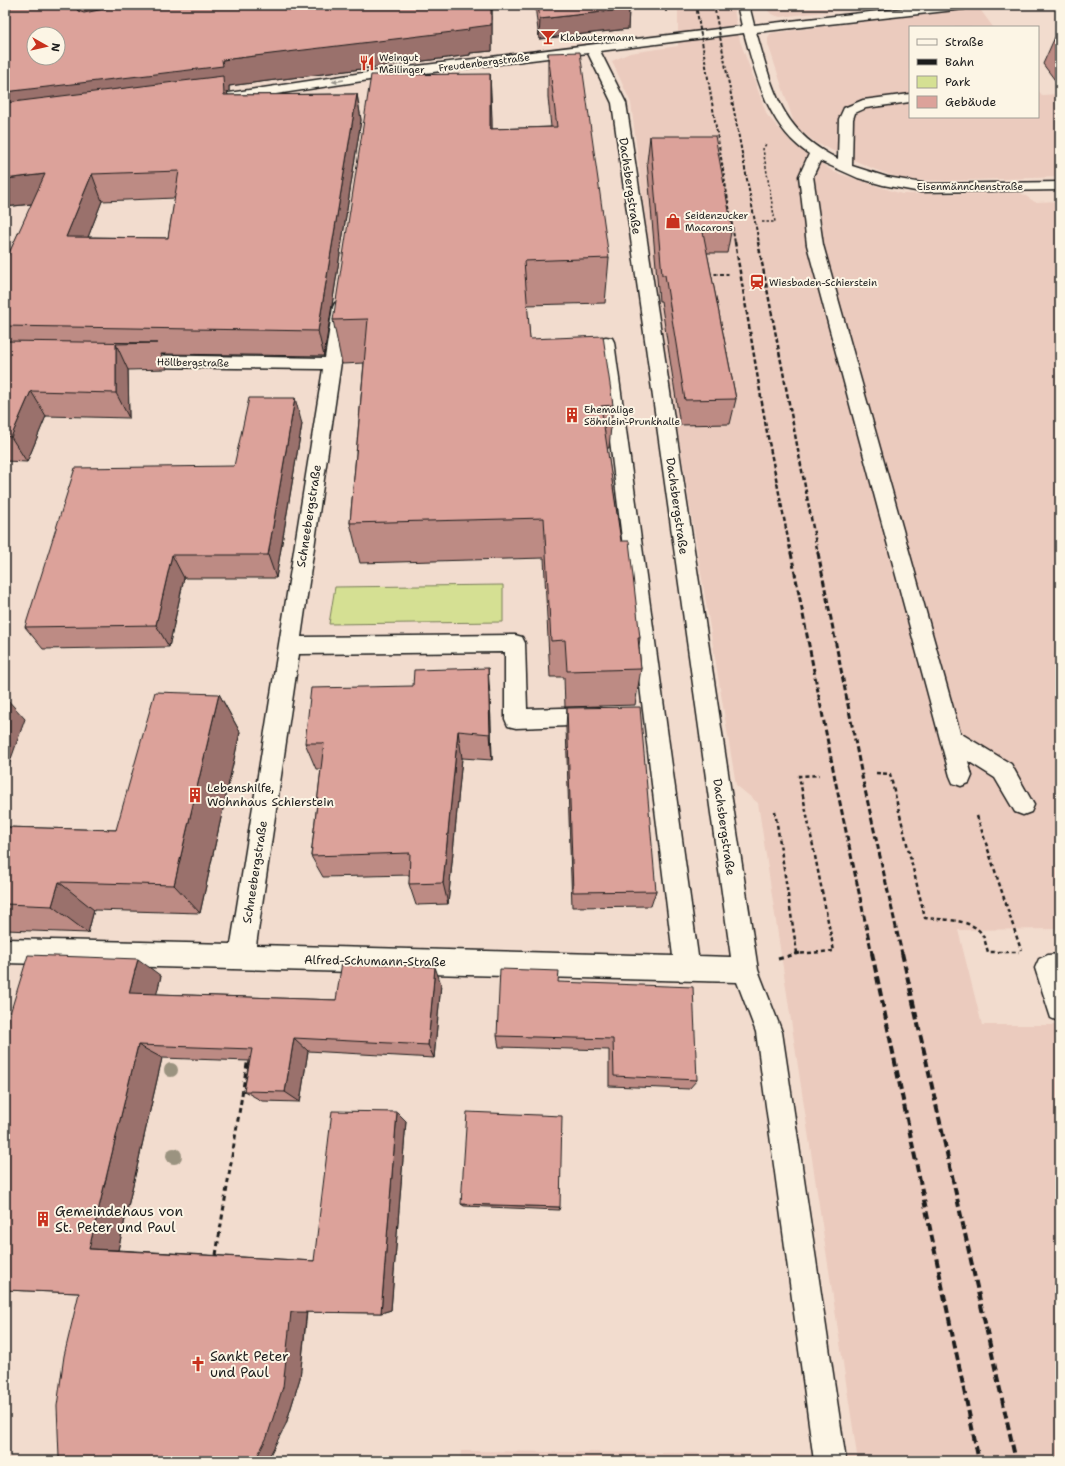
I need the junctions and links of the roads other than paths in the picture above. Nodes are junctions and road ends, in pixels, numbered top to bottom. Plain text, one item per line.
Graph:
1 (743, 5) edge
2 (964, 5) edge
3 (748, 29) junction
4 (592, 48) junction
5 (376, 75) junction
6 (373, 96) edge
7 (909, 98) edge
8 (200, 101) edge
9 (816, 154) junction
10 (845, 168) junction
11 (1060, 186) edge
12 (344, 290) edge
13 (606, 342) dead end
14 (117, 361) edge
15 (333, 364) junction
16 (290, 646) junction
17 (616, 716) edge
18 (951, 739) junction
19 (961, 776) dead end
20 (1023, 805) dead end
21 (5, 951) edge
22 (242, 957) junction
23 (1060, 967) edge
24 (686, 968) junction
25 (745, 970) junction
26 (1060, 1009) edge
27 (830, 1461) edge

1 - 3 street, Eisenmännchenstraße
2 - 3 street, Freudenbergstraße
3 - 4 street, Freudenbergstraße
3 - 9 street, Eisenmännchenstraße
4 - 5 street, Freudenbergstraße
4 - 25 street, Dachsbergstraße
5 - 6 street
5 -> 8 street, Freudenbergstraße
7 - 10 street
9 - 10 street, Eisenmännchenstraße
9 - 18 street
10 - 11 street, Eisenmännchenstraße
12 - 15 street, Schneebergstraße
13 - 24 street
14 - 15 street, Höllbergstraße
15 - 16 street, Schneebergstraße
16 - 17 street
16 - 22 street, Schneebergstraße
18 - 19 street
18 - 20 street
21 - 22 street, Alfred-Schumann-Straße
22 - 24 street, Alfred-Schumann-Straße
23 - 26 street
24 - 25 street, Alfred-Schumann-Straße
25 - 27 street, Dachsbergstraße

